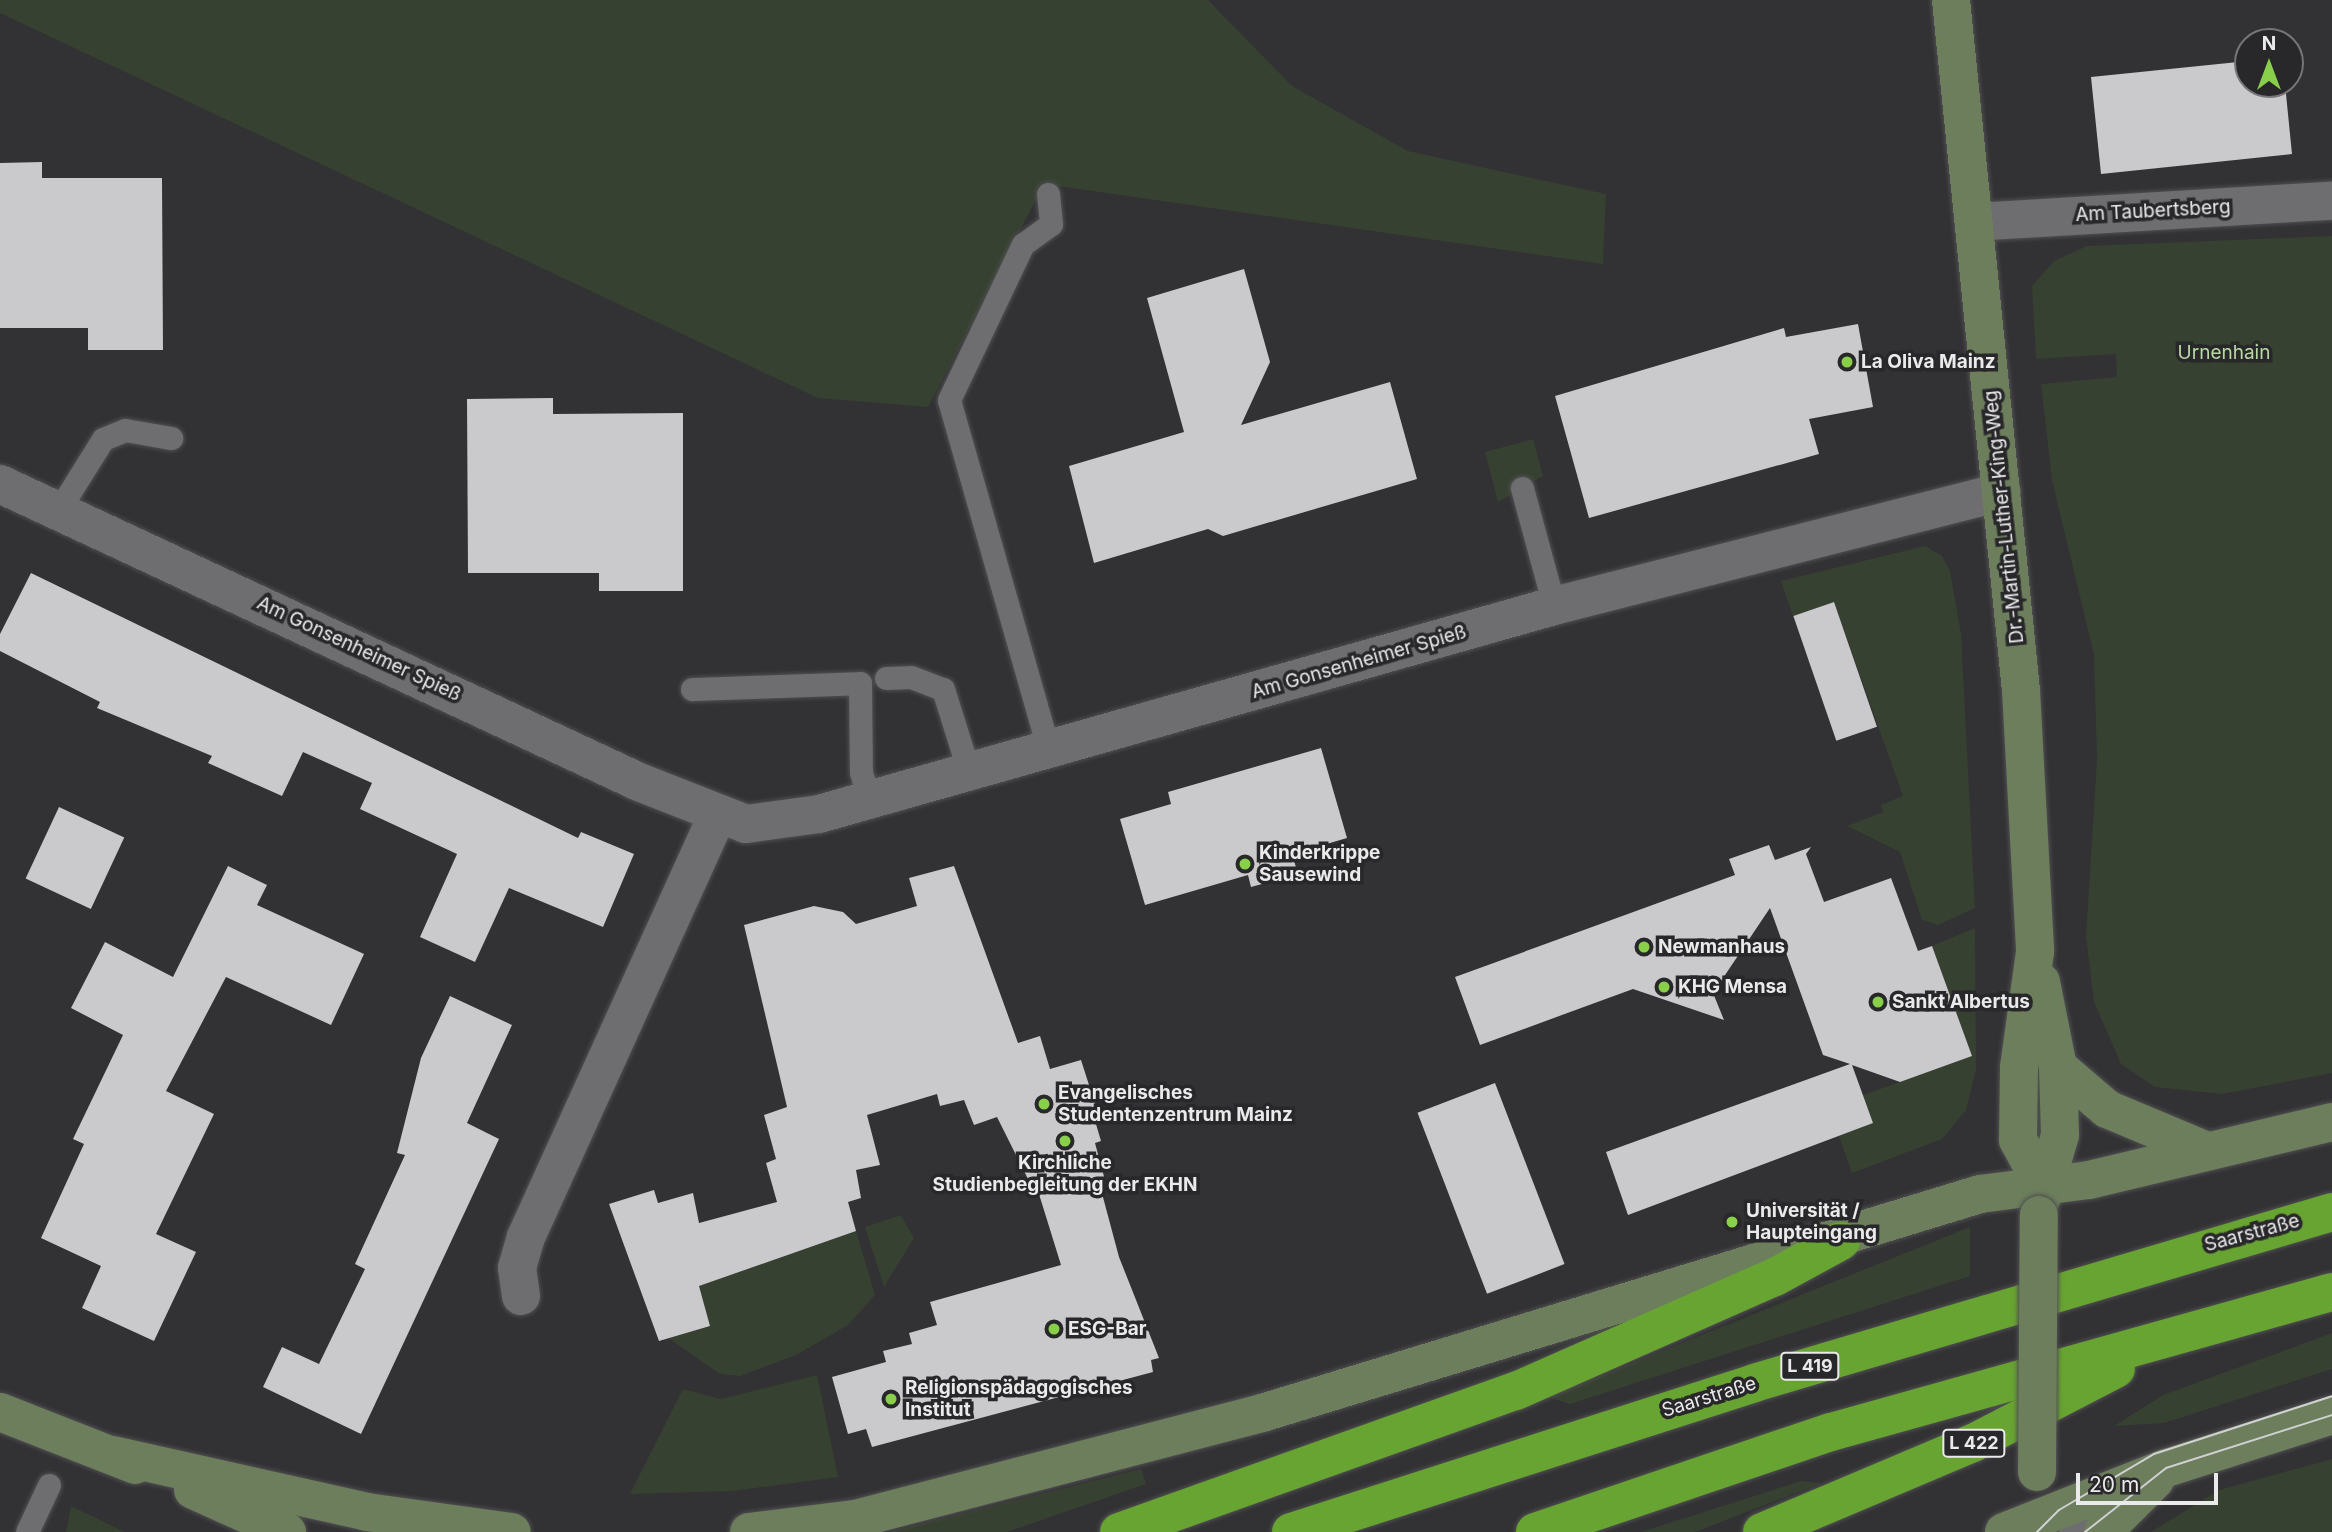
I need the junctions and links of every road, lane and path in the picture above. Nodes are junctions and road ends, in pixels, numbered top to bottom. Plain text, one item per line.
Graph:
1 (1951, 0) edge
2 (1048, 194) dead end
3 (2332, 201) edge
4 (1974, 222) junction
5 (171, 438) dead end
6 (0, 485) edge
7 (1522, 488) dead end
8 (2002, 492) junction
9 (58, 511) junction
10 (1554, 606) junction
11 (886, 678) dead end
12 (692, 689) dead end
13 (1049, 751) junction
14 (970, 772) junction
15 (869, 800) junction
16 (717, 815) junction
17 (2035, 952) junction
18 (2058, 1067) junction
19 (2332, 1122) edge
20 (2207, 1151) junction
21 (2041, 1201) junction
22 (2332, 1212) edge
23 (1841, 1241) junction
24 (2332, 1292) edge
25 (521, 1296) dead end
26 (2177, 1335) junction
27 (0, 1412) edge
28 (2332, 1415) edge
29 (113, 1455) junction
30 (2166, 1468) junction
31 (50, 1485) dead end
32 (2022, 1528) edge
33 (27, 1532) edge
34 (287, 1532) edge
35 (512, 1532) edge
36 (749, 1532) edge
37 (1119, 1532) edge
38 (1291, 1532) edge
39 (1535, 1532) edge
40 (1762, 1532) edge
41 (2070, 1532) edge
42 (2103, 1532) edge

1 - 4 main road, Dr.-Martin-Luther-King-Weg
2 - 13 lane
3 - 4 street, Am Taubertsberg
4 - 8 main road, Dr.-Martin-Luther-King-Weg
5 - 9 lane
6 - 9 street, Am Gonsenheimer Spieß
7 - 10 lane
8 - 10 street, Am Gonsenheimer Spieß
8 - 17 main road, Dr.-Martin-Luther-King-Weg
9 - 16 street, Am Gonsenheimer Spieß
10 - 13 street, Am Gonsenheimer Spieß
11 - 14 lane
12 - 15 lane
13 - 14 street, Am Gonsenheimer Spieß
14 - 15 street, Am Gonsenheimer Spieß
15 - 16 street, Am Gonsenheimer Spieß
16 - 25 street
17 - 18 main road, Dr.-Martin-Luther-King-Weg
17 - 21 main road, Dr.-Martin-Luther-King-Weg
18 - 20 main road
18 - 21 main road, Dr.-Martin-Luther-King-Weg
19 - 20 main road
20 - 21 main road
21 - 23 main road
21 - 32 main road, bridge
22 - 38 highway, Saarstraße / L 419
23 - 36 main road
23 - 37 highway
24 - 26 highway
26 - 39 highway
26 - 40 highway, L 422
27 - 29 main road
28 - 30 main road
29 - 34 main road
29 - 35 main road
30 - 32 main road
30 - 41 lane
30 - 42 main road
31 - 33 lane

